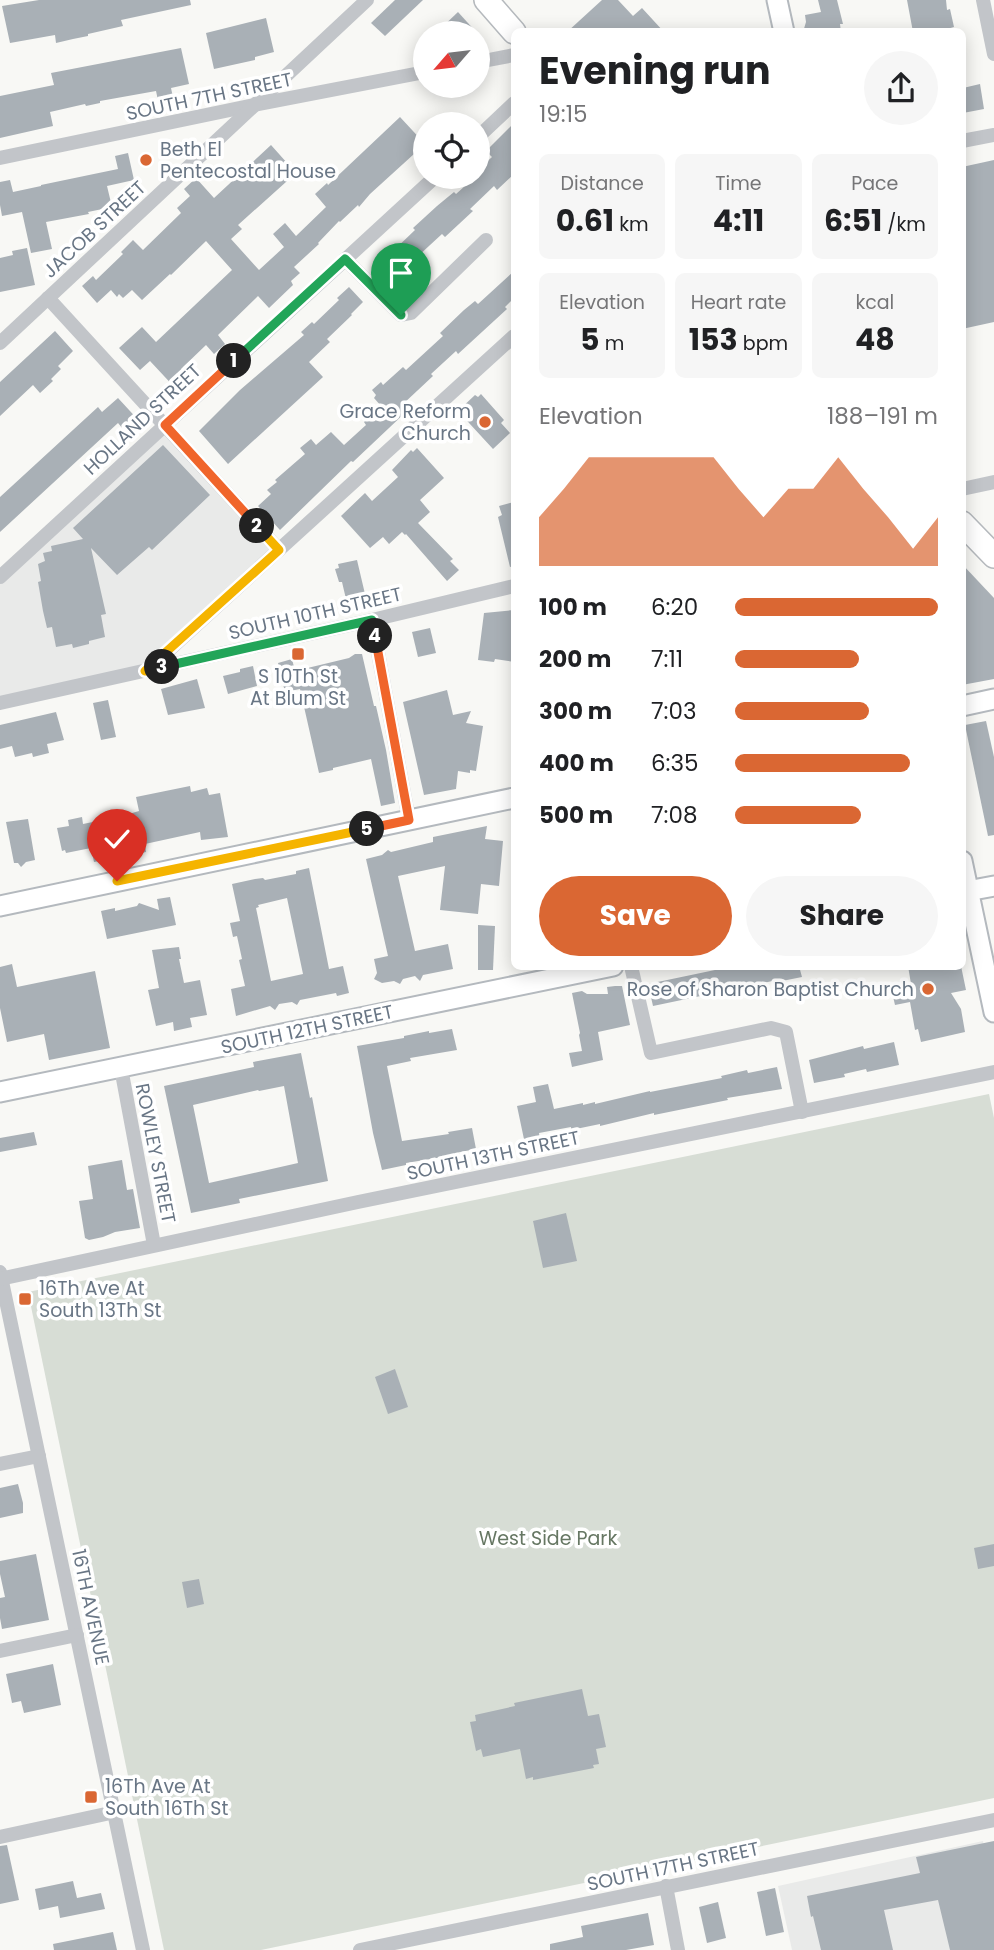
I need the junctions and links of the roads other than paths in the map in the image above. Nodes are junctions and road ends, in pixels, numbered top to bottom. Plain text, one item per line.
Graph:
1 (367, 0) edge
2 (486, 0) edge
3 (777, 0) edge
4 (983, 0) edge
5 (783, 28) edge
6 (511, 29) edge
7 (994, 54) edge
8 (511, 56) edge
9 (490, 60) edge
10 (413, 74) edge
11 (254, 105) junction
12 (511, 106) edge
13 (490, 126) edge
14 (994, 135) edge
15 (966, 140) edge
16 (0, 158) edge
17 (422, 189) edge
18 (486, 240) dead end
19 (345, 259) junction
20 (48, 298) junction
21 (511, 339) edge
22 (0, 343) edge
23 (165, 425) junction
24 (994, 482) edge
25 (966, 488) edge
26 (966, 527) edge
27 (279, 550) junction
28 (994, 556) edge
29 (0, 577) edge
30 (511, 587) edge
31 (372, 620) junction
32 (145, 671) junction
33 (994, 699) edge
34 (0, 703) edge
35 (966, 705) edge
36 (511, 799) edge
37 (409, 820) junction
38 (994, 886) edge
39 (966, 892) edge
40 (966, 896) edge
41 (0, 906) edge
42 (594, 970) edge
43 (632, 970) edge
44 (994, 1012) edge
45 (121, 1068) junction
46 (994, 1072) edge
47 (0, 1092) edge
48 (803, 1112) junction
49 (154, 1245) junction
50 (0, 1277) edge
51 (39, 1456) junction
52 (0, 1464) edge
53 (77, 1635) junction
54 (0, 1651) edge
55 (115, 1812) junction
56 (994, 1820) edge
57 (0, 1837) edge
58 (666, 1886) junction
59 (143, 1950) edge
60 (360, 1950) edge
61 (678, 1950) edge

1 - 11 street, JACOB STREET
2 - 6 main road
3 - 5 street
4 - 7 street
8 - 9 street
10 - 11 street, SOUTH 7TH STREET
11 - 16 street, SOUTH 7TH STREET
11 - 20 street, JACOB STREET
12 - 13 street
14 - 15 street
17 - 19 street, HOLLAND STREET
18 - 19 street
19 - 23 street, HOLLAND STREET
20 - 22 street, JACOB STREET
20 - 23 street
21 - 27 street
23 - 27 street
23 - 29 street, HOLLAND STREET
24 - 25 street
26 - 28 main road
27 - 32 street
30 - 31 street, SOUTH 10TH STREET
31 - 32 street, SOUTH 10TH STREET
31 - 37 street
32 - 34 street, SOUTH 10TH STREET
33 - 35 street
36 - 37 street
37 - 41 street
38 - 39 street
40 - 44 street
42 - 45 street, SOUTH 12TH STREET
43 - 48 street
45 - 47 street, SOUTH 12TH STREET
45 - 49 street, ROWLEY STREET
46 - 48 street, SOUTH 13TH STREET
48 - 49 street, SOUTH 13TH STREET
49 - 50 street, SOUTH 13TH STREET
50 - 51 street, 16TH AVENUE
51 - 52 street
51 - 53 street, 16TH AVENUE
53 - 54 street
53 - 55 street, 16TH AVENUE
55 - 57 street
55 - 59 street, 16TH AVENUE
56 - 58 street, SOUTH 17TH STREET
58 - 60 street, SOUTH 17TH STREET
58 - 61 street

